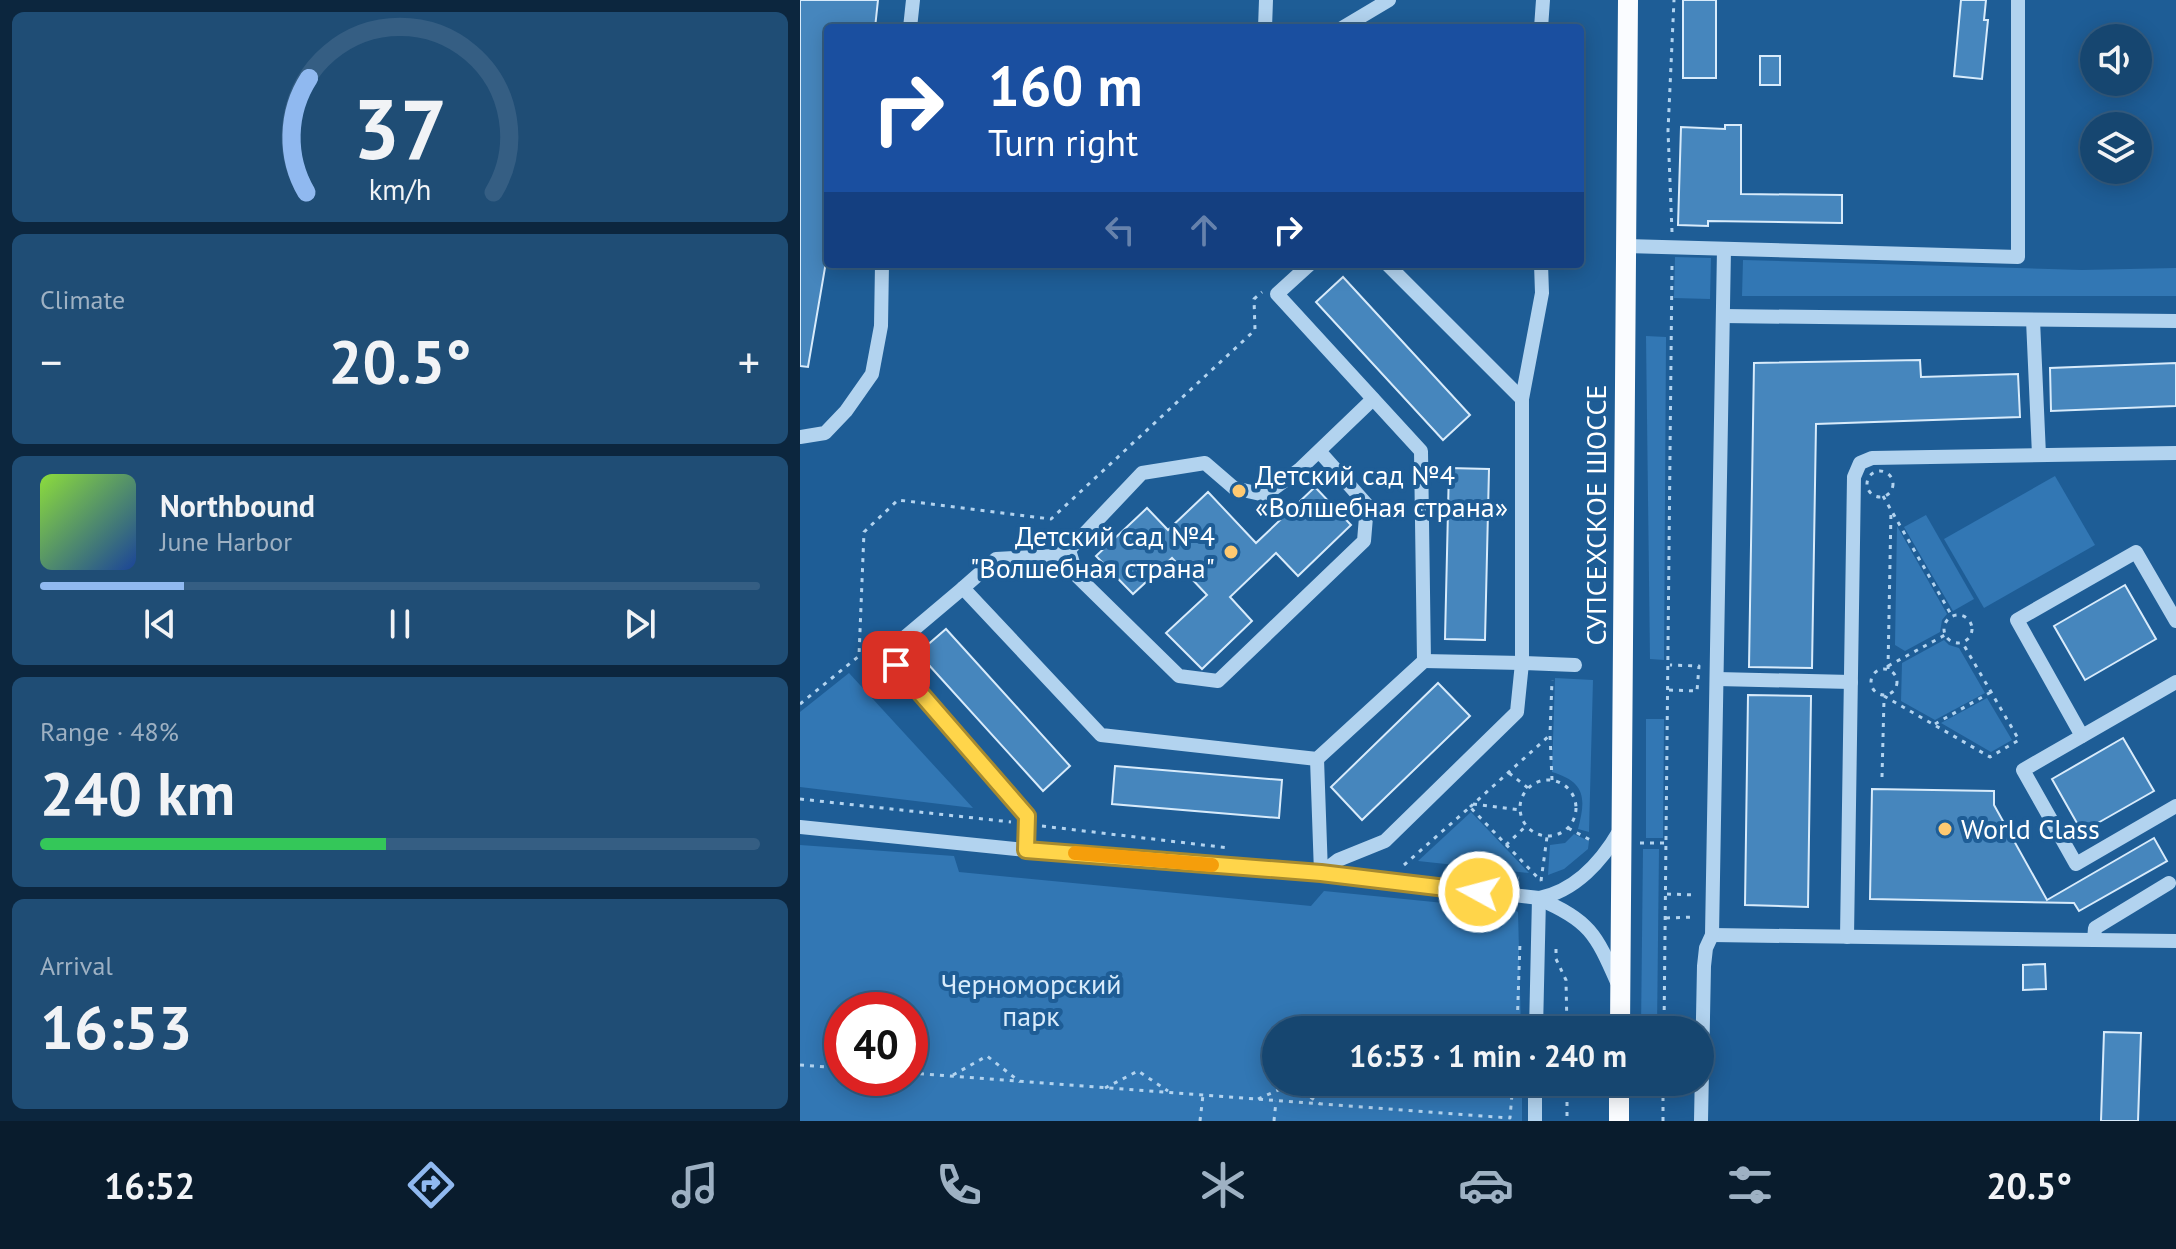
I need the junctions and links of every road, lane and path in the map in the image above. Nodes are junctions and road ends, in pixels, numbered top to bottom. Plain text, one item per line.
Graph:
1 (913, 0) edge
2 (1266, 0) edge
3 (1389, 0) edge
4 (1543, 0) edge
5 (1628, 0) edge
6 (1674, 0) edge
7 (2018, 0) edge
8 (910, 24) edge
9 (1265, 24) edge
10 (1349, 24) edge
11 (1541, 24) edge
12 (1626, 246) junction
13 (1672, 247) junction
14 (1724, 249) junction
15 (882, 268) edge
16 (1306, 268) edge
17 (1391, 268) edge
18 (1541, 268) edge
19 (1277, 294) junction
20 (1723, 316) junction
21 (2033, 320) junction
22 (2176, 321) edge
23 (1373, 399) junction
24 (1522, 399) junction
25 (800, 437) edge
26 (1319, 451) junction
27 (2176, 453) edge
28 (2039, 455) junction
29 (1883, 496) junction
30 (1891, 510) junction
31 (1069, 550) junction
32 (963, 588) junction
33 (1952, 616) junction
34 (2176, 621) edge
35 (1945, 635) junction
36 (1962, 642) junction
37 (1424, 661) junction
38 (1522, 663) junction
39 (1553, 664) junction
40 (1575, 665) dead end
41 (1670, 665) junction
42 (1888, 668) junction
43 (1717, 679) junction
44 (1851, 682) junction
45 (2176, 682) edge
46 (1669, 690) junction
47 (1991, 692) junction
48 (1884, 696) junction
49 (800, 704) edge
50 (1933, 725) junction
51 (1550, 735) junction
52 (2082, 736) junction
53 (1317, 759) junction
54 (1509, 772) junction
55 (1882, 777) dead end
56 (1552, 780) junction
57 (1528, 788) junction
58 (1471, 806) junction
59 (2176, 806) edge
60 (1520, 810) junction
61 (1526, 826) junction
62 (800, 827) edge
63 (1568, 828) junction
64 (1621, 828) junction
65 (1547, 836) junction
66 (1506, 845) junction
67 (1026, 850) junction
68 (1590, 851) dead end
69 (1404, 865) dead end
70 (1321, 873) junction
71 (1550, 880) dead end
72 (1541, 881) junction
73 (2169, 883) dead end
74 (1667, 894) junction
75 (1539, 898) junction
76 (1700, 900) dead end
77 (1699, 914) dead end
78 (1666, 918) junction
79 (1712, 935) junction
80 (1847, 937) junction
81 (2094, 940) junction
82 (2176, 941) edge
83 (1556, 947) dead end
84 (1620, 988) junction
85 (1536, 1016) edge
86 (1567, 1016) edge
87 (1620, 1016) edge
88 (1664, 1016) edge
89 (800, 1065) edge
90 (824, 1067) edge
91 (928, 1074) edge
92 (950, 1076) junction
93 (1020, 1082) junction
94 (1104, 1088) junction
95 (1171, 1093) junction
96 (1203, 1095) junction
97 (1512, 1096) edge
98 (1535, 1096) edge
99 (1567, 1096) edge
100 (1619, 1096) edge
101 (1663, 1096) edge
102 (1257, 1099) dead end
103 (1276, 1101) junction
104 (1320, 1104) junction
105 (1510, 1120) edge
106 (1200, 1121) edge
107 (1274, 1121) edge
108 (1535, 1121) edge
109 (1567, 1121) edge
110 (1619, 1121) edge
111 (1663, 1121) edge
112 (1701, 1121) edge

1 - 8 street
2 - 9 street
3 - 10 street
4 - 11 street
5 - 12 main road, СУПСЕХСКОЕ ШОССЕ
6 - 13 path
7 - 14 street
12 - 13 street
12 - 64 main road, СУПСЕХСКОЕ ШОССЕ
13 - 14 street
13 - 41 path
14 - 20 street
15 - 25 street
16 - 19 street
17 - 24 street
18 - 24 street
19 - 23 street
19 - 49 path
20 - 21 street
20 - 43 street
21 - 22 street
21 - 28 street
23 - 26 street
23 - 37 street
24 - 38 street
26 - 31 street
26 - 31 street
27 - 28 street
28 - 44 street
29 - 29 path
29 - 30 path
30 - 33 path
30 - 42 path
31 - 32 street
32 - 53 street
32 - 67 street
33 - 35 path
33 - 36 path
34 - 52 street
35 - 36 path
35 - 42 path
36 - 47 path
37 - 38 street
37 - 53 street
38 - 39 street
38 - 70 street
39 - 40 street
39 - 51 path
41 - 46 path
41 - 46 path
42 - 48 path
42 - 48 path
43 - 44 street
43 - 79 street
44 - 80 street
45 - 52 street
46 - 74 path
47 - 50 path
47 - 50 path
48 - 50 path
48 - 55 path
51 - 54 path
51 - 56 path
52 - 59 street
53 - 70 street
54 - 57 path
54 - 58 path
56 - 57 path
56 - 63 path
57 - 60 path
58 - 60 path
58 - 66 path
58 - 69 path
60 - 61 path
61 - 65 path
61 - 66 path
62 - 67 street
63 - 65 path
63 - 68 path
64 - 75 street
64 - 84 main road, СУПСЕХСКОЕ ШОССЕ
65 - 72 path
66 - 72 path
67 - 70 street
70 - 75 street
71 - 72 path
73 - 81 street
74 - 76 path
74 - 78 path
75 - 84 street
75 - 85 street
77 - 78 path
78 - 88 path
79 - 80 street
79 - 112 street
80 - 81 street
81 - 82 street
83 - 86 path
84 - 87 main road, СУПСЕХСКОЕ ШОССЕ
89 - 90 path
91 - 92 path
92 - 93 path
92 - 93 path
93 - 94 path
94 - 95 path
94 - 95 path
95 - 96 path
96 - 103 path
96 - 106 path
97 - 105 path
98 - 108 street
99 - 109 path
100 - 110 main road
101 - 111 path
102 - 104 path
103 - 104 path
103 - 107 path
104 - 105 path

